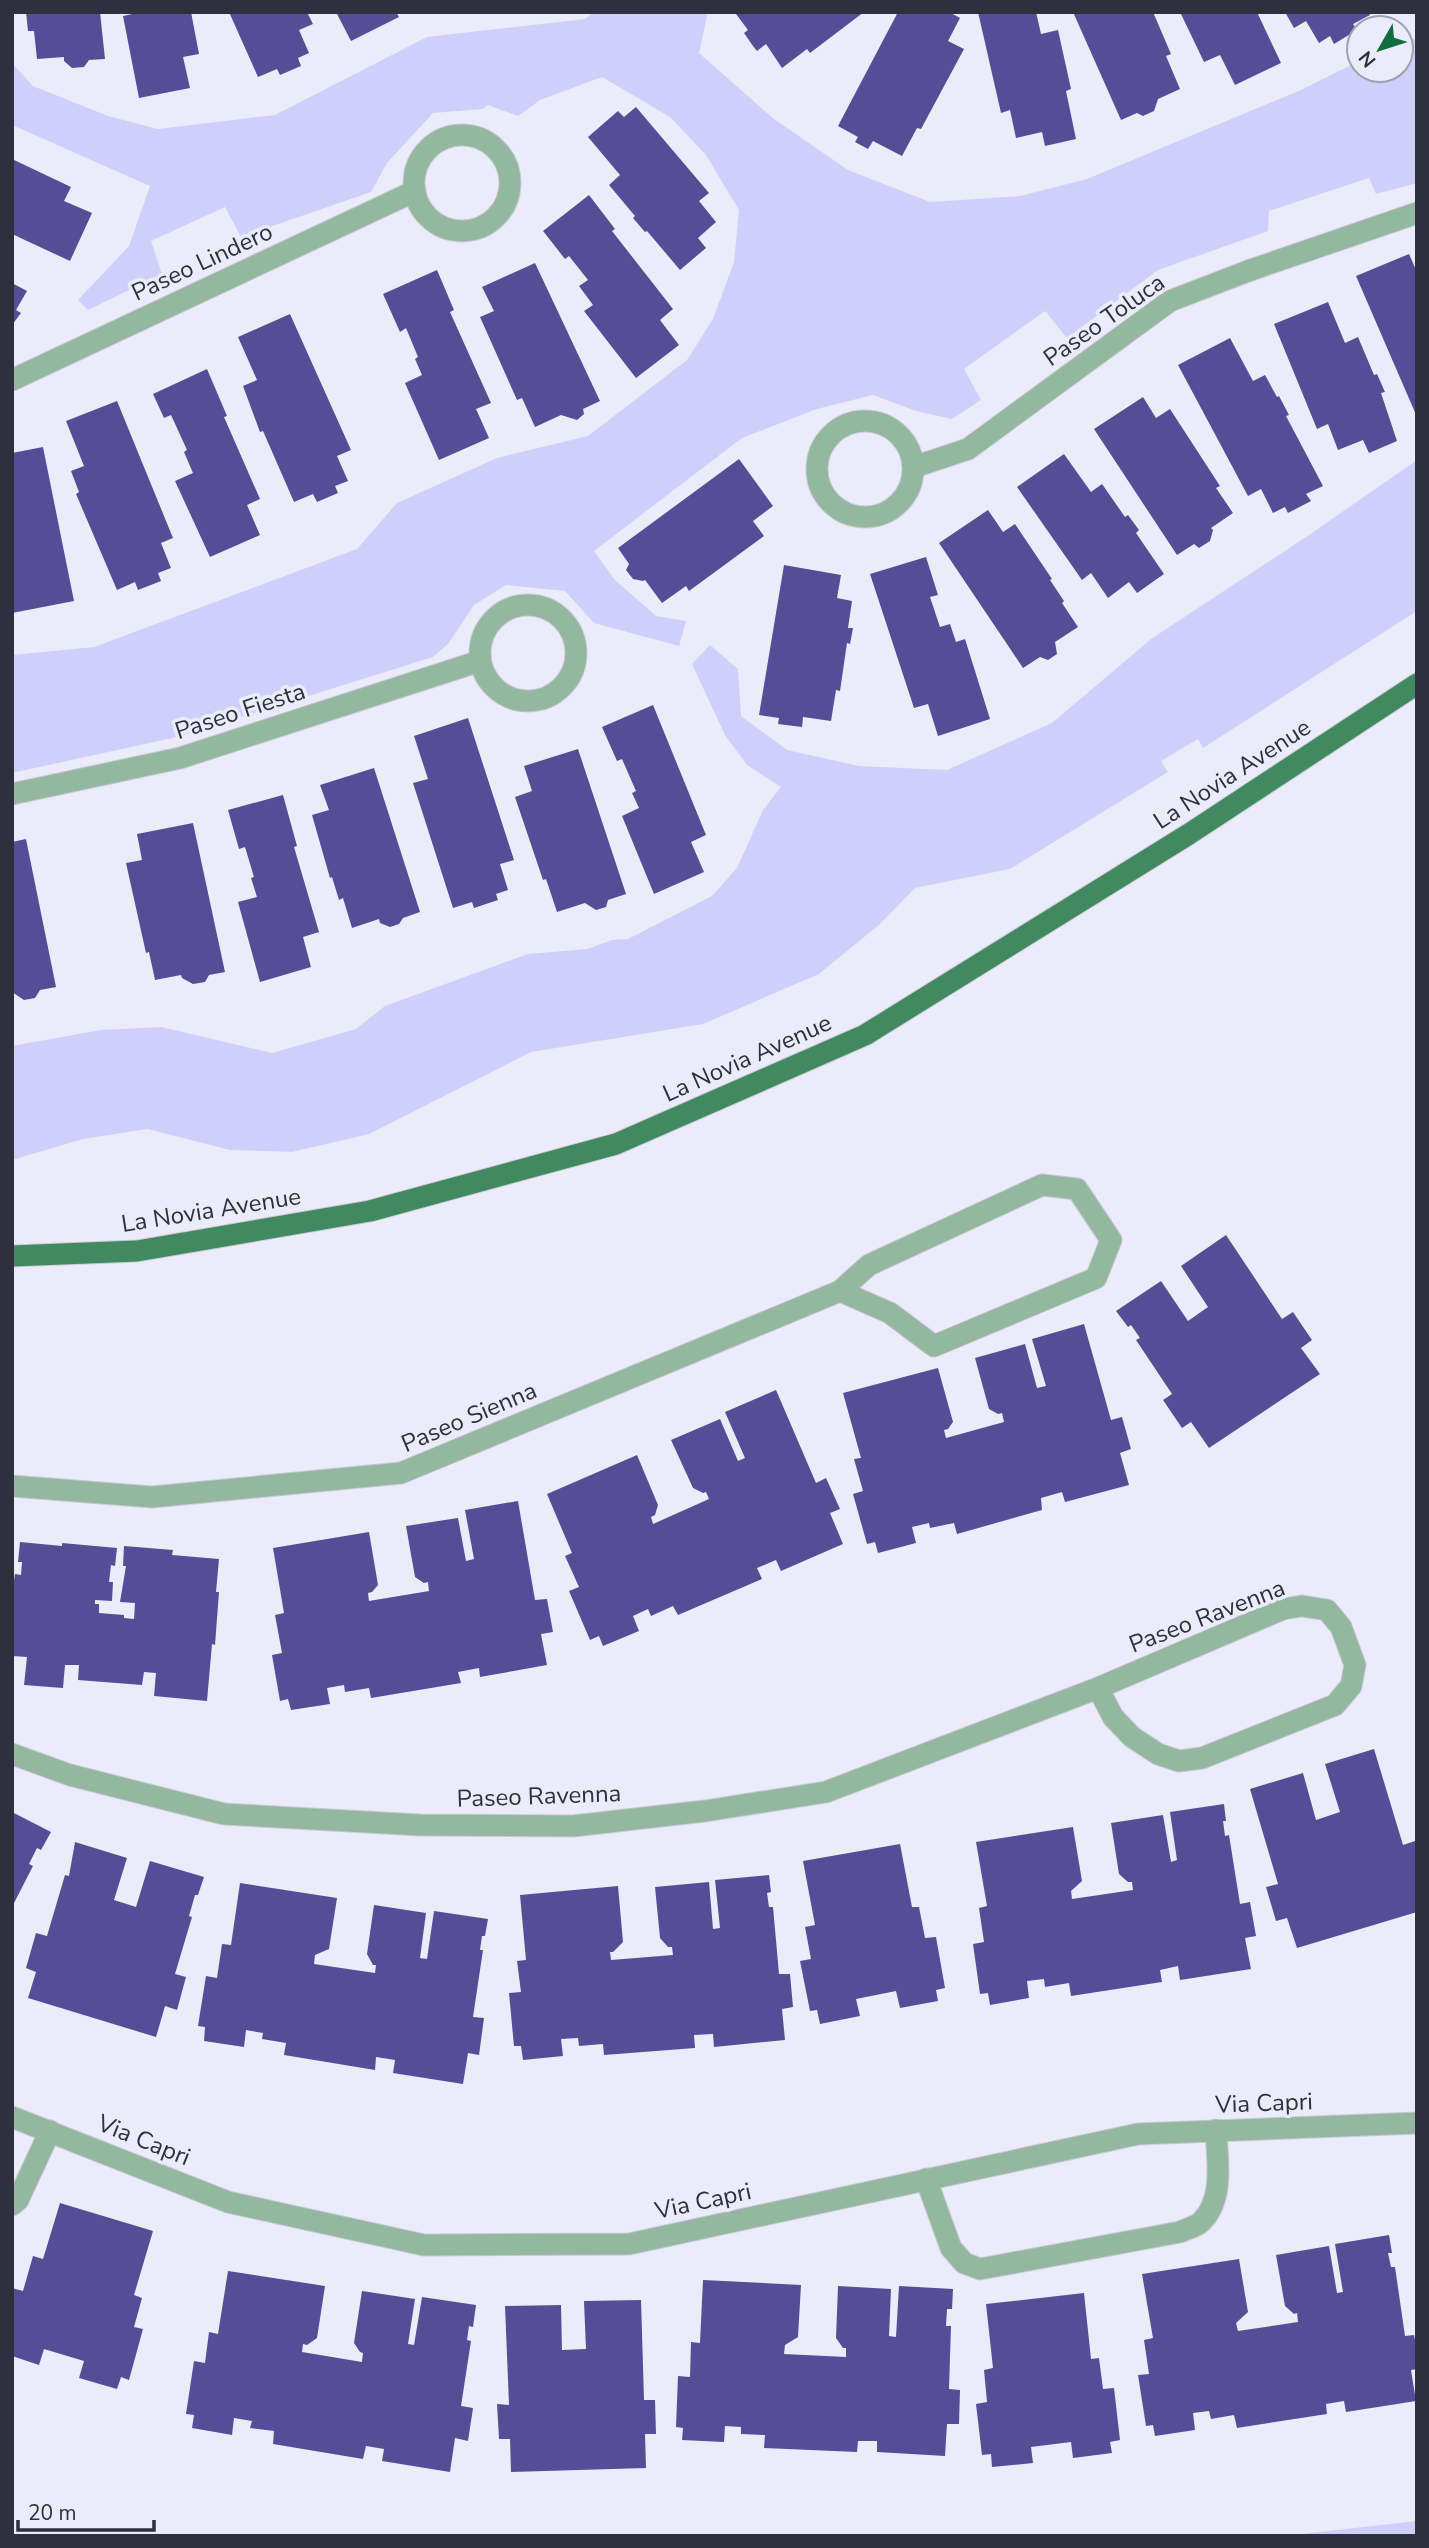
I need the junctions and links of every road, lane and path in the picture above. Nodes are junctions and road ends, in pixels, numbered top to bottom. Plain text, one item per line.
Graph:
1 (415, 191) junction
2 (1417, 213) edge
3 (12, 380) edge
4 (914, 467) junction
5 (480, 661) junction
6 (1417, 684) edge
7 (12, 794) edge
8 (12, 1256) edge
9 (840, 1291) junction
10 (12, 1486) edge
11 (1098, 1688) junction
12 (12, 1754) edge
13 (12, 2116) edge
14 (1417, 2123) edge
15 (1216, 2130) junction
16 (50, 2131) junction
17 (926, 2179) junction
18 (12, 2205) edge

1 - 1 street
1 - 3 street, Paseo Lindero
2 - 4 street, Paseo Toluca
4 - 4 street
5 - 5 street
5 - 7 street, Paseo Fiesta
6 - 8 main road, La Novia Avenue
9 - 9 street, Paseo Sienna
9 - 10 street, Paseo Sienna
11 - 11 street, Paseo Ravenna
11 - 12 street, Paseo Ravenna
13 - 16 street, Via Capri
14 - 15 street, Via Capri
15 - 17 street, Via Capri
15 - 17 street
16 - 17 street, Via Capri
16 - 18 street

